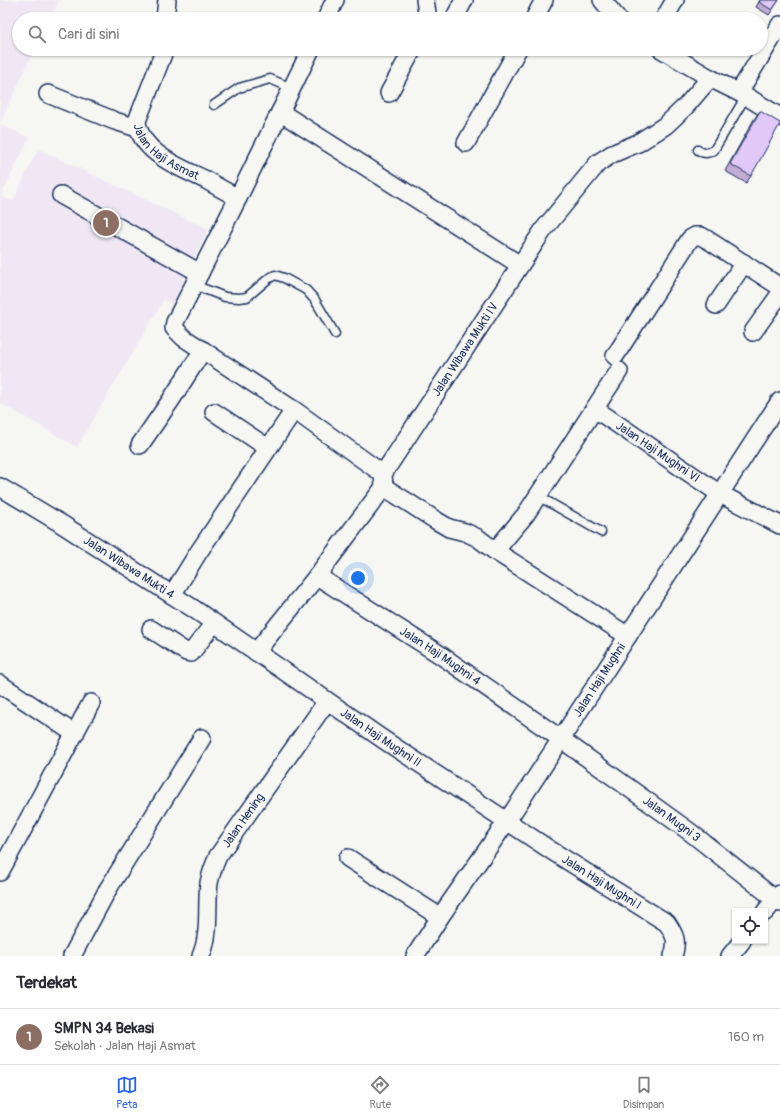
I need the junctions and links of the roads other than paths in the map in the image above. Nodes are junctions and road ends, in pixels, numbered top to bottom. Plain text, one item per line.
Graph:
1 (335, 0) edge
2 (425, 0) edge
3 (464, 0) edge
4 (544, 0) edge
5 (602, 0) edge
6 (675, 0) edge
7 (329, 12) edge
8 (427, 12) edge
9 (458, 12) edge
10 (538, 12) edge
11 (612, 12) edge
12 (668, 12) edge
13 (780, 25) edge
14 (768, 47) edge
15 (162, 56) edge
16 (308, 56) edge
17 (409, 56) edge
18 (514, 56) edge
19 (673, 56) edge
20 (763, 56) edge
21 (710, 78) junction
22 (292, 88) junction
23 (389, 93) dead end
24 (48, 94) dead end
25 (742, 94) junction
26 (214, 105) dead end
27 (280, 112) junction
28 (780, 117) edge
29 (137, 128) junction
30 (466, 143) dead end
31 (698, 150) dead end
32 (61, 195) dead end
33 (238, 198) junction
34 (744, 263) junction
35 (520, 265) junction
36 (197, 279) junction
37 (780, 287) edge
38 (780, 294) edge
39 (716, 305) dead end
40 (753, 332) dead end
41 (335, 334) dead end
42 (203, 350) junction
43 (780, 401) edge
44 (595, 409) junction
45 (294, 410) junction
46 (214, 412) dead end
47 (140, 446) dead end
48 (268, 448) junction
49 (383, 480) junction
50 (0, 487) edge
51 (720, 494) junction
52 (538, 496) junction
53 (780, 525) edge
54 (601, 532) dead end
55 (495, 550) junction
56 (317, 576) junction
57 (172, 595) junction
58 (214, 623) junction
59 (151, 630) dead end
60 (628, 636) junction
61 (256, 652) junction
62 (0, 684) edge
63 (327, 701) junction
64 (91, 703) dead end
65 (75, 734) junction
66 (202, 738) dead end
67 (561, 739) junction
68 (507, 821) junction
69 (348, 858) dead end
70 (0, 872) edge
71 (775, 902) edge
72 (440, 917) junction
73 (740, 944) edge
74 (72, 956) edge
75 (201, 956) edge
76 (414, 956) edge
77 (673, 956) edge
78 (730, 956) edge

1 - 7 street
2 - 8 street
3 - 9 street
4 - 10 street
5 - 11 street
6 - 12 street
13 - 14 street
15 - 29 street, Jalan Haji Asmat
16 - 22 street
17 - 23 street
18 - 30 street
19 - 21 street
20 - 25 street
21 - 25 street
21 - 35 street, Jalan Wibawa Mukti IV
22 - 26 lane
22 - 27 street
24 - 29 street
25 - 28 street
25 - 31 lane
27 - 33 street
27 - 35 street
29 - 33 street, Jalan Haji Asmat
32 - 36 street
33 - 36 street
34 - 37 street
34 - 39 street
34 - 44 street
35 - 49 street, Jalan Wibawa Mukti IV
36 - 41 lane
36 - 42 street
38 - 40 street
42 - 45 street
42 - 47 street
43 - 51 street, Jalan Haji Mughni
44 - 51 street, Jalan Haji Mughni VI
44 - 52 street
45 - 48 street
45 - 49 street
46 - 48 street
48 - 57 street
49 - 55 street
49 - 56 street, Jalan Wibawa Mukti IV
50 - 57 street, Jalan Wibawa Mukti 4
51 - 53 street, Jalan Haji Mughni VI
51 - 60 street, Jalan Haji Mughni
52 - 54 lane
52 - 55 street
55 - 60 street
56 - 61 street, Jalan Wibawa Mukti IV
56 - 67 street, Jalan Haji Mughni 4
57 - 58 street, Jalan Wibawa Mukti 4
58 - 59 street
58 - 61 street, Jalan Wibawa Mukti 4
60 - 67 street, Jalan Haji Mughni
61 - 63 street, Jalan Haji Mughni II
62 - 65 street
63 - 68 street, Jalan Haji Mughni II
63 - 75 street, Jalan Hening
64 - 65 street
65 - 70 street
66 - 74 street
67 - 68 street, Jalan Haji Mughni
67 - 71 street, Jalan Mugni 3
68 - 72 street, Jalan Haji Mughni
68 - 77 street, Jalan Haji Mughni I
69 - 72 street
72 - 76 street, Jalan Haji Mughni
73 - 78 street

